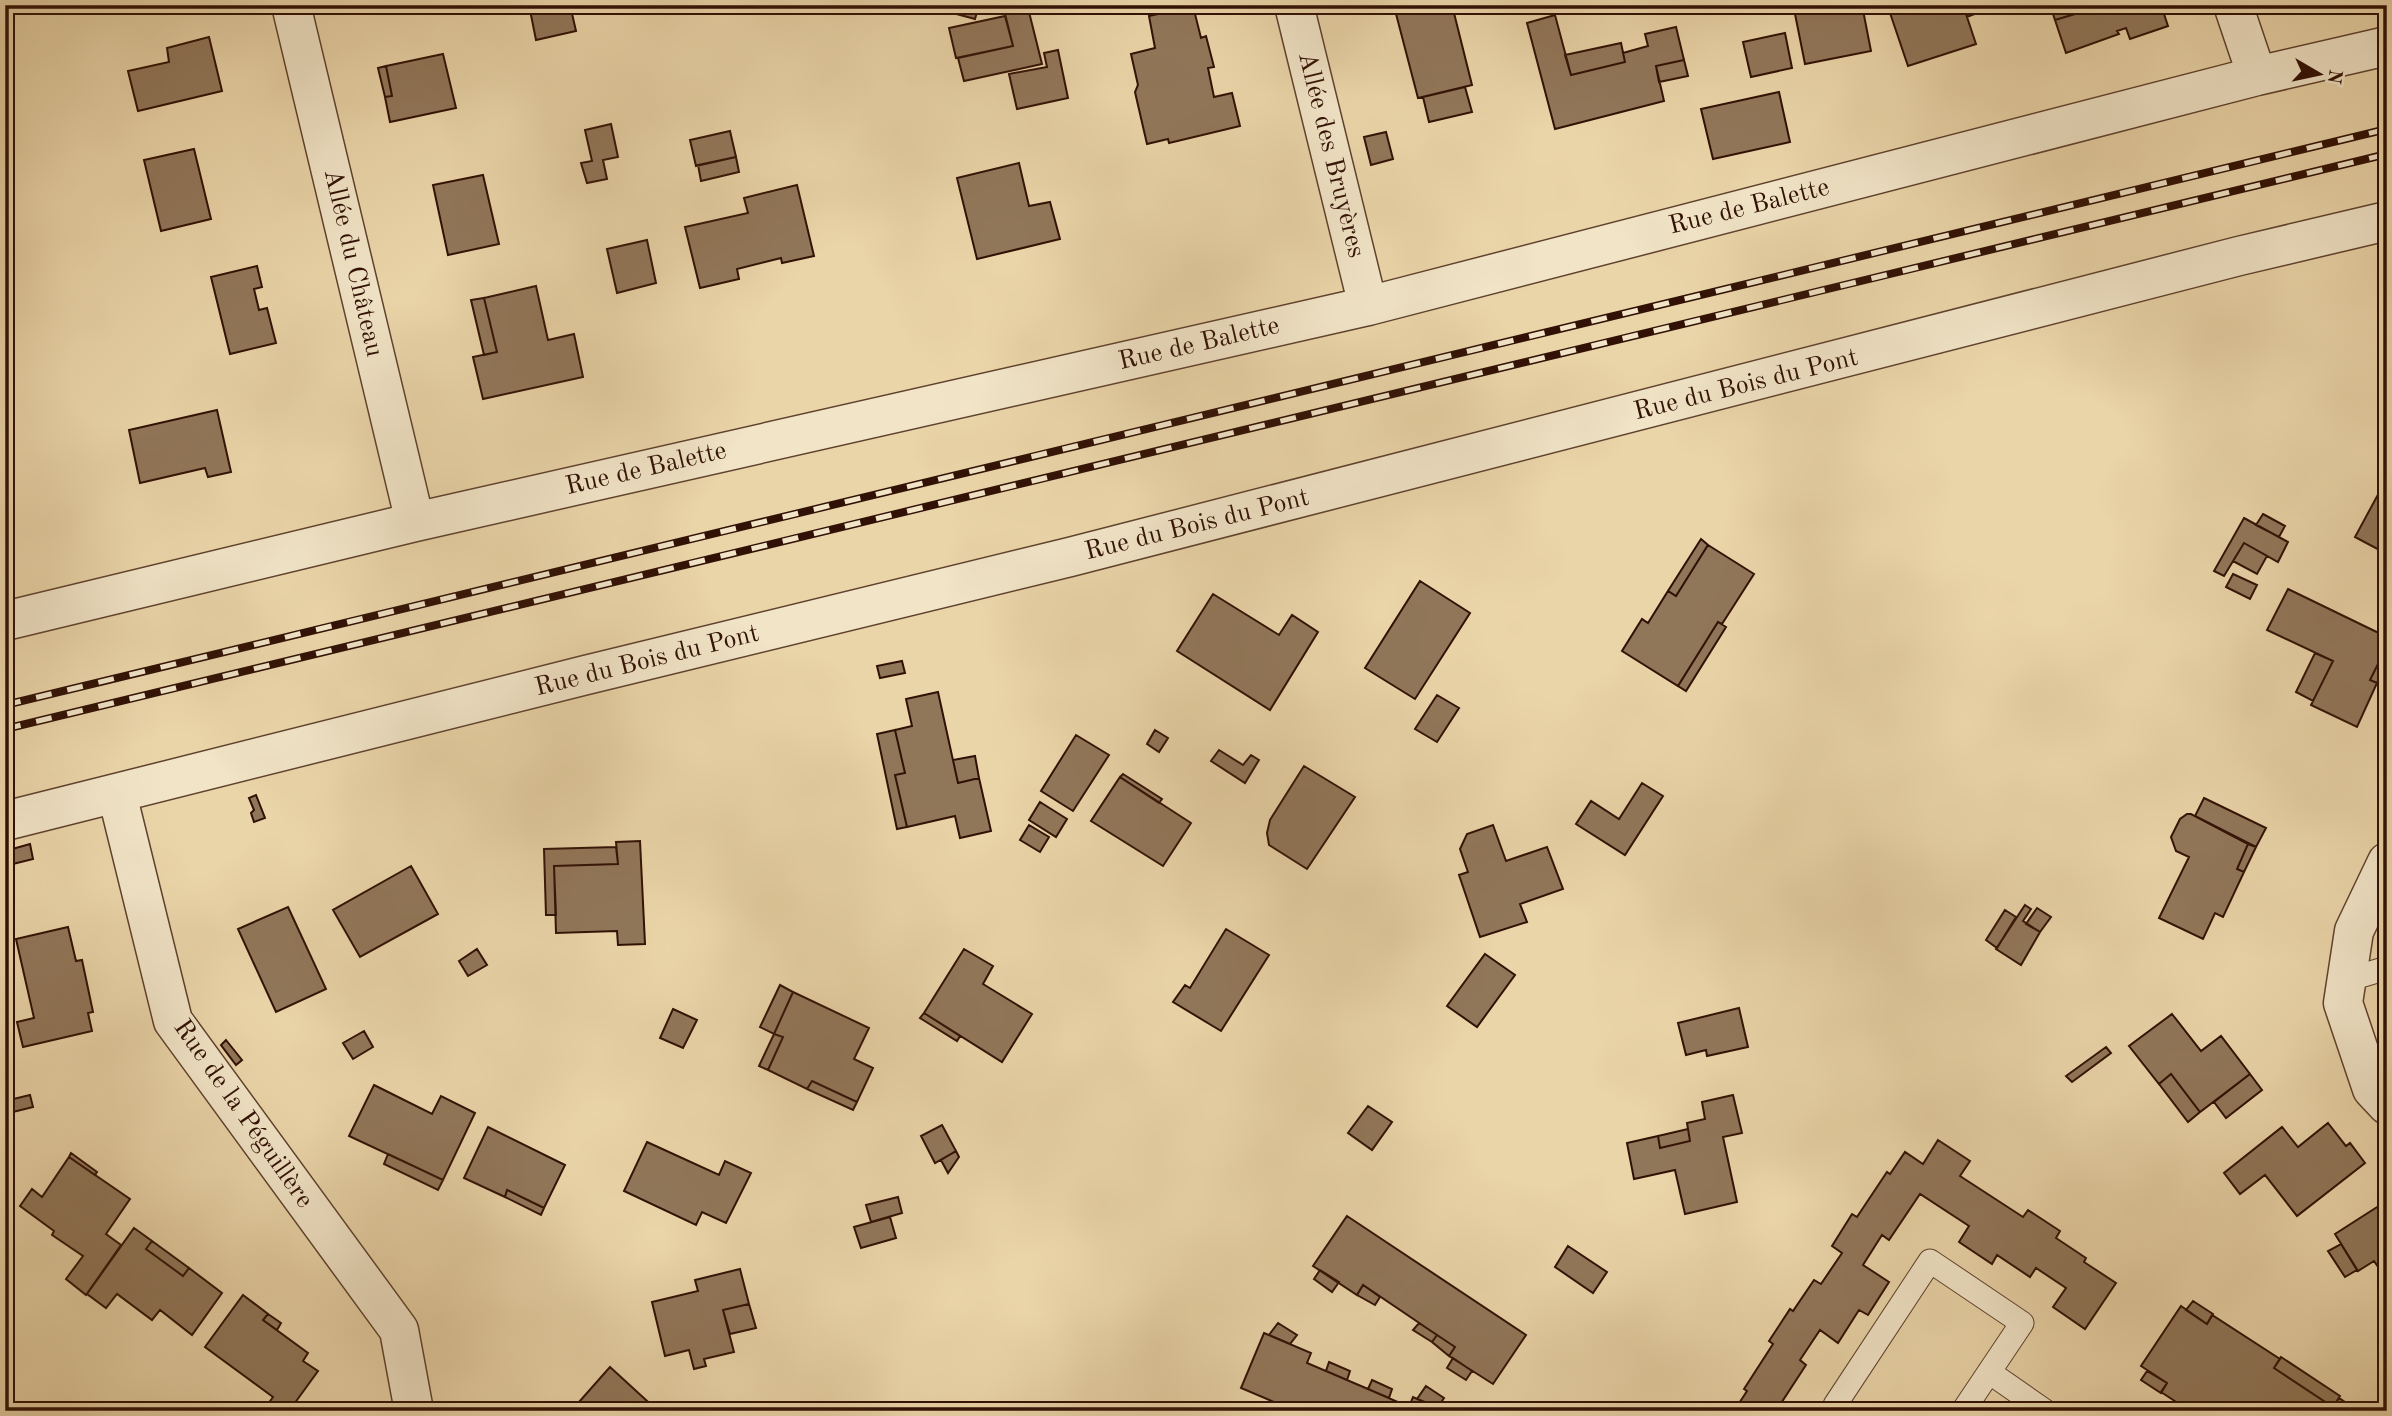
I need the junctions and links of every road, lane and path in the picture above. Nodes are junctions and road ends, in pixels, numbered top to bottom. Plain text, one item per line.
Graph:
1 (291, 5) edge
2 (1294, 5) edge
3 (2233, 5) edge
4 (2387, 46) edge
5 (2257, 76) junction
6 (2387, 221) edge
7 (1368, 306) junction
8 (415, 522) junction
9 (5, 621) edge
10 (117, 794) junction
11 (5, 821) edge
12 (2387, 862) edge
13 (2387, 968) edge
14 (2347, 980) junction
15 (2387, 1105) edge
16 (1989, 1372) junction
17 (414, 1411) edge
18 (1844, 1411) edge
19 (1963, 1411) edge
20 (2045, 1411) edge

1 - 8 street, Allée du Château
2 - 7 street, Allée des Bruyères
3 - 5 street
4 - 5 street, Rue de Balette
5 - 7 street, Rue de Balette
6 - 10 street, Rue du Bois du Pont
7 - 8 street, Rue de Balette
8 - 9 street, Rue de Balette
10 - 11 street, Rue du Bois du Pont
10 - 17 street, Rue de la Péguillère
12 - 14 street
13 - 14 lane
14 - 15 street
16 - 18 lane
16 - 19 lane
16 - 20 lane

